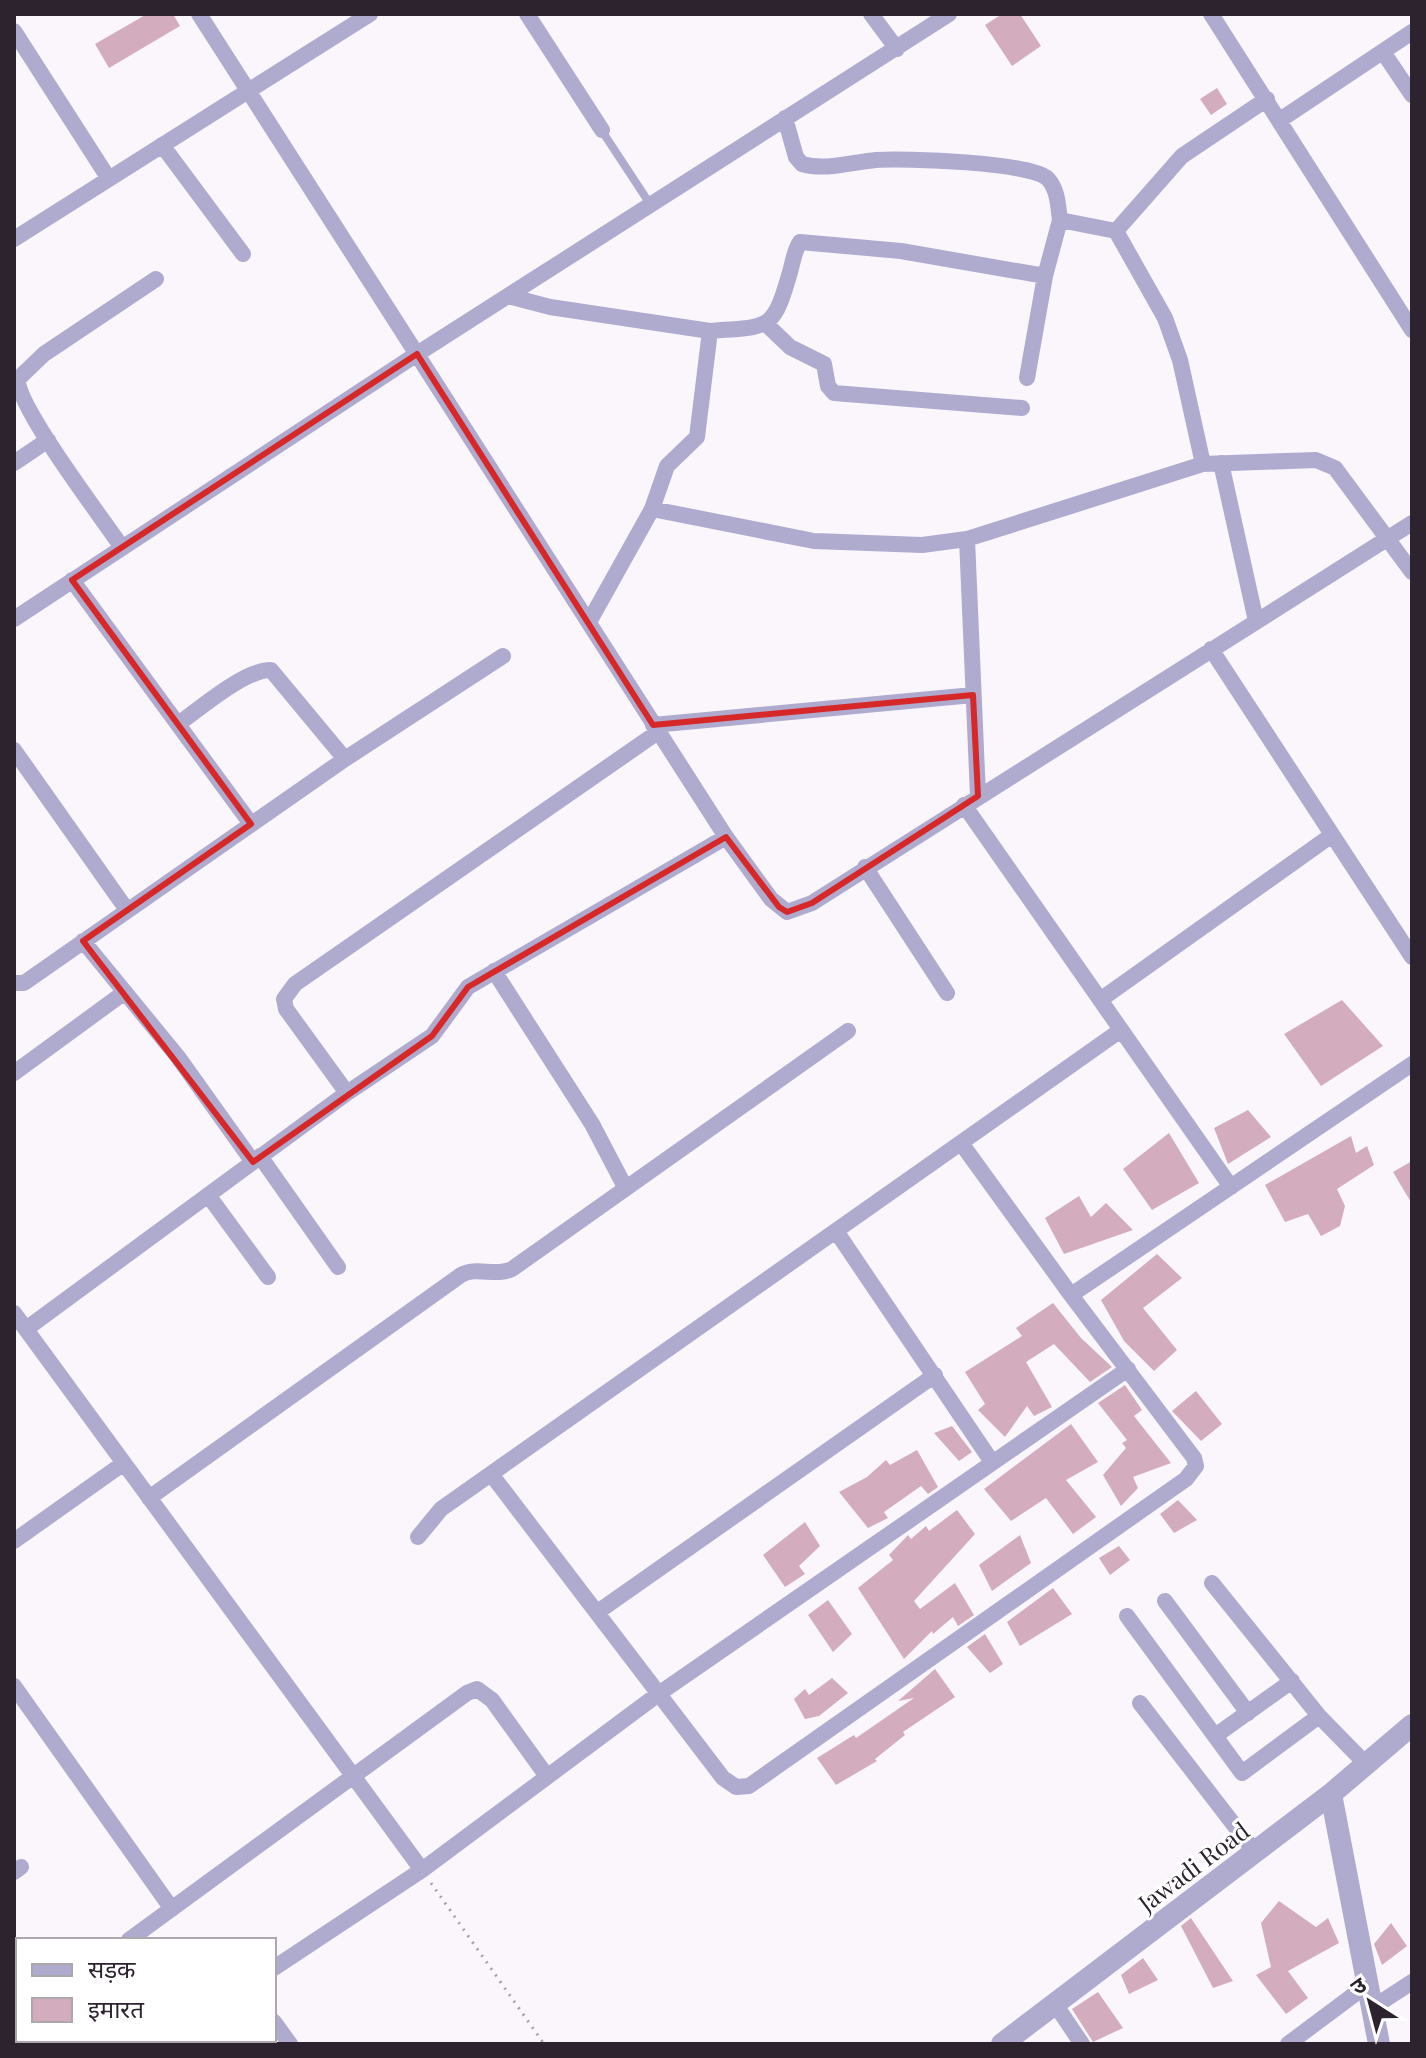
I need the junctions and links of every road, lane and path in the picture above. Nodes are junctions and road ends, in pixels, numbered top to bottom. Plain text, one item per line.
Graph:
1 (199, 14) edge
2 (370, 14) edge
3 (527, 14) edge
4 (871, 14) edge
5 (949, 14) edge
6 (1211, 14) edge
7 (14, 31) edge
8 (1412, 32) edge
9 (897, 49) junction
10 (1383, 52) junction
11 (246, 92) junction
12 (1412, 95) edge
13 (1267, 99) junction
14 (785, 118) junction
15 (1280, 120) junction
16 (602, 130) joint
17 (162, 145) junction
18 (109, 179) junction
19 (650, 204) junction
20 (1060, 220) junction
21 (1116, 231) junction
22 (14, 239) edge
23 (243, 254) dead end
24 (1045, 276) junction
25 (156, 279) dead end
26 (508, 296) junction
27 (766, 324) junction
28 (1412, 330) edge
29 (710, 331) junction
30 (417, 354) junction
31 (1027, 378) dead end
32 (1022, 408) dead end
33 (48, 440) junction
34 (14, 463) edge
35 (1221, 463) junction
36 (1203, 464) junction
37 (652, 509) junction
38 (1412, 523) edge
39 (1387, 538) junction
40 (967, 539) junction
41 (121, 546) junction
42 (1412, 572) edge
43 (72, 580) junction
44 (14, 619) edge
45 (1256, 621) junction
46 (589, 622) junction
47 (1211, 649) junction
48 (503, 656) dead end
49 (973, 695) junction
50 (178, 724) junction
51 (655, 728) junction
52 (14, 750) edge
53 (345, 759) junction
54 (971, 800) junction
55 (251, 824) junction
56 (1332, 835) junction
57 (726, 837) junction
58 (865, 867) junction
59 (127, 910) junction
60 (83, 941) junction
61 (1412, 957) edge
62 (494, 971) junction
63 (14, 983) edge
64 (125, 992) junction
65 (947, 993) dead end
66 (1100, 1000) junction
67 (1121, 1030) junction
68 (848, 1031) dead end
69 (1412, 1064) edge
70 (14, 1073) edge
71 (347, 1093) junction
72 (961, 1143) junction
73 (257, 1159) junction
74 (625, 1187) junction
75 (1231, 1187) junction
76 (208, 1195) junction
77 (836, 1231) junction
78 (338, 1267) dead end
79 (268, 1277) dead end
80 (1071, 1295) junction
81 (14, 1313) edge
82 (26, 1329) junction
83 (1128, 1369) junction
84 (935, 1375) junction
85 (992, 1462) junction
86 (124, 1463) junction
87 (491, 1474) junction
88 (149, 1498) junction
89 (16, 1535) edge
90 (418, 1537) dead end
91 (1212, 1583) dead end
92 (1165, 1601) dead end
93 (599, 1611) junction
94 (1127, 1616) dead end
95 (1292, 1681) junction
96 (657, 1695) junction
97 (17, 1696) edge
98 (1140, 1703) dead end
99 (1248, 1713) junction
100 (1319, 1716) junction
101 (1412, 1725) edge
102 (1215, 1736) junction
103 (1366, 1764) junction
104 (546, 1775) junction
105 (355, 1777) junction
106 (1331, 1794) junction
107 (1255, 1852) junction
108 (422, 1870) junction
109 (172, 1909) junction
110 (132, 1938) edge
111 (276, 1967) edge
112 (1412, 1982) edge
113 (1367, 1985) junction
114 (1055, 2004) junction
115 (1372, 2008) junction
116 (276, 2025) edge
117 (290, 2044) edge
118 (544, 2044) edge
119 (1002, 2044) edge
120 (1082, 2044) edge
121 (1288, 2044) edge
122 (1379, 2044) edge

1 - 11 street
2 - 11 street
3 - 16 street
4 - 9 street
5 - 9 street
6 - 13 street
7 - 18 street
8 - 10 street
9 - 14 street
10 - 12 street
10 - 15 street
11 - 17 street
11 - 30 street
13 - 15 street
13 - 21 street
14 - 19 street
14 - 20 street
15 - 28 street
16 - 19 lane
17 - 18 street
17 - 23 street
18 - 22 street
19 - 26 street
20 - 21 street
20 - 24 street
21 - 36 street
24 - 27 street
24 - 31 street
25 - 33 street
26 - 29 street
26 - 30 street
27 - 29 street
27 - 32 street
29 - 37 street
30 - 41 street
30 - 46 street
33 - 34 street
33 - 41 street
35 - 36 street
35 - 39 street
35 - 45 street
36 - 40 street
37 - 40 street
37 - 46 street
38 - 39 street
39 - 42 street
39 - 45 street
40 - 49 street
41 - 43 street
43 - 44 street
43 - 50 street
45 - 47 street
46 - 51 street
47 - 54 street
47 - 56 street
48 - 53 street
49 - 51 street
49 - 54 street
50 - 53 street
50 - 55 street
51 - 57 street
51 - 71 street
52 - 59 street
53 - 55 street
54 - 58 street
54 - 66 street
55 - 59 street
56 - 61 street
56 - 66 street
57 - 58 street
57 - 62 street
58 - 65 street
59 - 60 street
60 - 63 street
60 - 64 street
62 - 71 street
62 - 74 street
64 - 70 street
64 - 73 street
66 - 67 street
67 - 72 street
67 - 75 street
68 - 74 street
69 - 75 street
71 - 73 street
72 - 77 street
72 - 80 street
73 - 76 street
73 - 78 street
74 - 88 street
75 - 80 street
76 - 79 street
76 - 82 street
77 - 84 street
77 - 87 street
80 - 83 street
81 - 82 street
82 - 86 street
83 - 85 street
83 - 96 street
84 - 85 street
84 - 93 street
85 - 96 street
86 - 88 street
86 - 89 street
87 - 90 street
87 - 93 street
88 - 105 street
91 - 95 street
92 - 99 street
93 - 96 street
94 - 102 street
95 - 99 street
95 - 100 street
96 - 104 street
97 - 109 street
98 - 107 street
99 - 102 street
100 - 102 street
100 - 103 street
101 - 103 street, Jawadi Road
103 - 106 street, Jawadi Road
104 - 105 street
104 - 108 street
105 - 108 street
105 - 109 street
106 - 107 street, Jawadi Road
106 - 113 street
107 - 114 street, Jawadi Road
108 - 111 street
108 - 118 path
109 - 110 street
112 - 115 street
113 - 115 street
113 - 121 street
114 - 119 street, Jawadi Road
114 - 120 street
115 - 122 street
116 - 117 street

